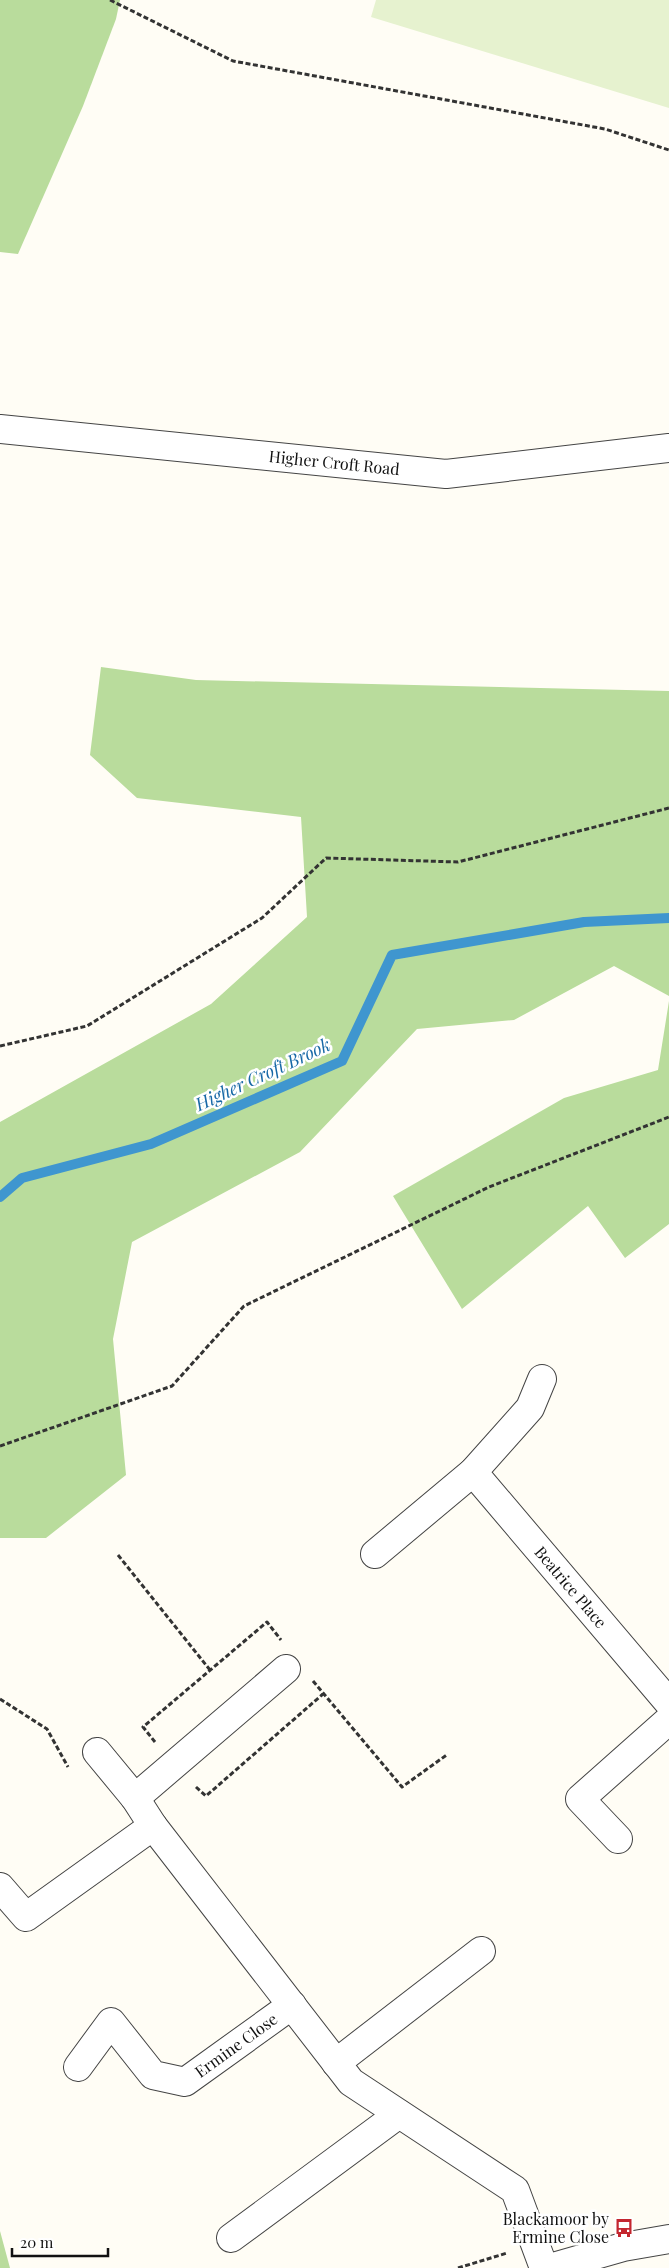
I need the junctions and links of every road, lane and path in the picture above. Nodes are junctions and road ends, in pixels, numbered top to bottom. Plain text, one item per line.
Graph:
1 (110, 0) edge
2 (669, 150) edge
3 (0, 429) edge
4 (669, 448) edge
5 (669, 808) edge
6 (0, 1046) edge
7 (669, 1117) edge
8 (542, 1379) dead end
9 (0, 1446) edge
10 (473, 1472) junction
11 (375, 1554) dead end
12 (118, 1555) dead end
13 (286, 1669) dead end
14 (210, 1670) dead end
15 (323, 1694) dead end
16 (0, 1699) edge
17 (669, 1703) edge
18 (669, 1720) edge
19 (97, 1752) joint
20 (173, 1765) junction
21 (135, 1798) junction
22 (154, 1826) junction
23 (618, 1838) dead end
24 (0, 1887) edge
25 (481, 1951) dead end
26 (292, 2005) junction
27 (336, 2063) junction
28 (78, 2067) dead end
29 (400, 2114) junction
30 (230, 2238) dead end
31 (669, 2239) edge
32 (540, 2256) edge
33 (458, 2268) edge
34 (550, 2268) edge

1 - 2 path
3 - 4 street, Higher Croft Road
5 - 6 path
7 - 9 path
8 - 10 street
10 - 11 street
10 - 17 street, Beatrice Place
12 - 14 path
13 - 20 street
15 - 20 path
16 - 19 path
18 - 23 street
19 - 21 street, Ermine Close
20 - 21 street
21 - 22 street, Ermine Close
22 - 24 street
22 - 26 street, Ermine Close
25 - 27 street
26 - 27 street, Ermine Close
26 - 28 street, Ermine Close
27 - 29 street, Ermine Close
29 - 30 street
29 - 32 street, Ermine Close
31 - 34 street
32 - 33 path

